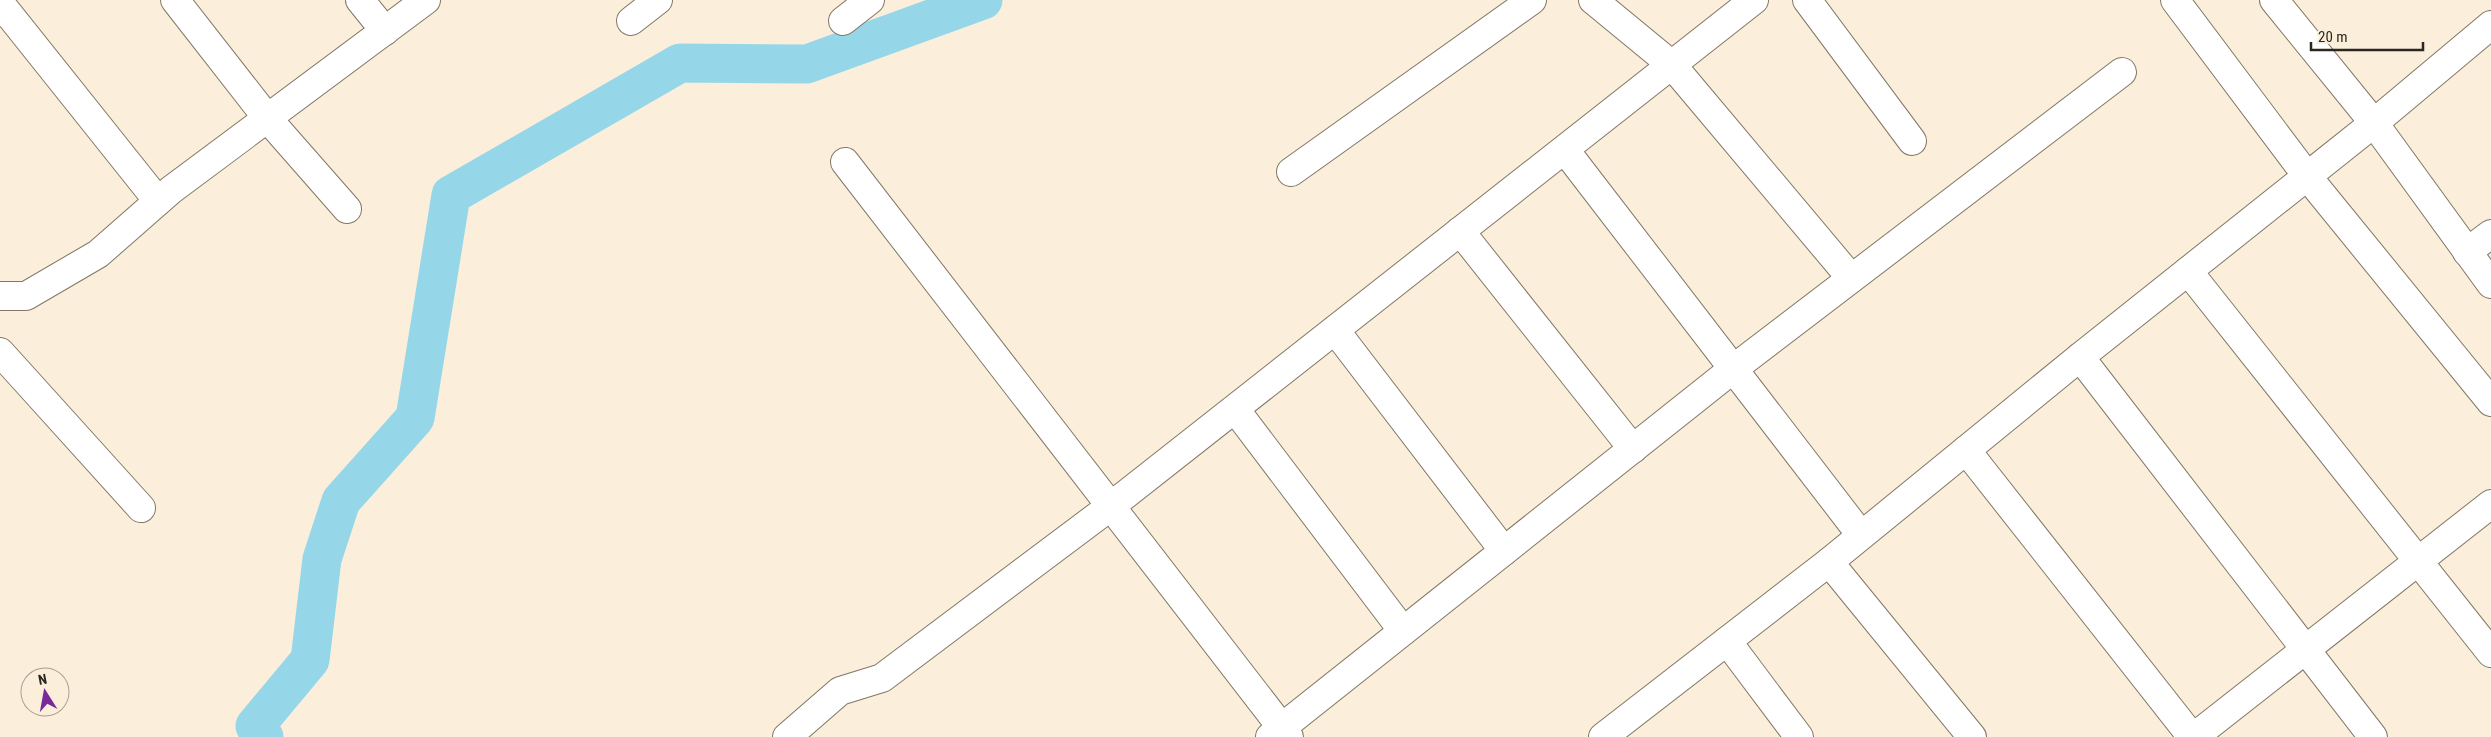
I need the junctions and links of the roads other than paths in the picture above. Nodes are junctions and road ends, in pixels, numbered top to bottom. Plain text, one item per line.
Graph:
1 (175, 0) edge
2 (360, 0) edge
3 (426, 0) edge
4 (658, 0) edge
5 (870, 0) edge
6 (1532, 0) edge
7 (1592, 0) edge
8 (1754, 0) edge
9 (1807, 0) edge
10 (2175, 0) edge
11 (2274, 0) edge
12 (0, 3) edge
13 (631, 21) dead end
14 (842, 21) dead end
15 (2491, 25) edge
16 (385, 31) junction
17 (1672, 65) junction
18 (2122, 72) dead end
19 (268, 118) junction
20 (2374, 123) junction
21 (1912, 141) dead end
22 (1565, 150) junction
23 (845, 162) dead end
24 (1291, 172) dead end
25 (2307, 176) junction
26 (158, 201) junction
27 (346, 209) dead end
28 (1460, 231) junction
29 (2491, 234) edge
30 (2467, 252) junction
31 (2188, 271) junction
32 (1851, 278) junction
33 (2491, 284) edge
34 (0, 296) edge
35 (1335, 330) junction
36 (0, 352) edge
37 (2080, 357) junction
38 (1733, 369) junction
39 (2491, 402) edge
40 (1234, 409) junction
41 (1633, 449) junction
42 (1966, 450) junction
43 (2491, 504) edge
44 (1111, 506) junction
45 (141, 508) dead end
46 (1861, 536) junction
47 (1504, 551) junction
48 (1829, 562) junction
49 (2418, 562) junction
50 (1403, 631) junction
51 (1727, 641) junction
52 (2305, 651) junction
53 (2491, 653) edge
54 (1616, 733) edge
55 (1280, 734) edge
56 (787, 737) edge
57 (1799, 737) edge
58 (1972, 737) edge
59 (2193, 737) edge
60 (2373, 737) edge

1 - 19 street
2 - 16 street
3 - 16 street
4 - 13 street
5 - 14 street
6 - 24 street
7 - 17 street
8 - 17 street
9 - 21 street
10 - 25 street
11 - 20 street
12 - 26 street
15 - 20 street
16 - 19 street
17 - 22 street
17 - 32 street
18 - 32 street
19 - 26 street
19 - 27 street
20 - 25 street
20 - 30 street
22 - 28 street
22 - 38 street
23 - 44 street
25 - 31 street
25 - 39 street
26 - 34 street
28 - 35 street
28 - 41 street
29 - 30 street
30 - 33 street
31 - 37 street
31 - 49 street
32 - 38 street
35 - 40 street
35 - 47 street
36 - 45 street
37 - 42 street
37 - 52 street
38 - 41 street
38 - 46 street
40 - 44 street
40 - 50 street
41 - 47 street
42 - 46 street
42 - 59 street
43 - 49 street
44 - 55 street
44 - 56 street
46 - 48 street
47 - 50 street
48 - 51 street
48 - 58 street
49 - 52 street
49 - 53 street
50 - 55 street
51 - 54 street
51 - 57 street
52 - 59 street
52 - 60 street

